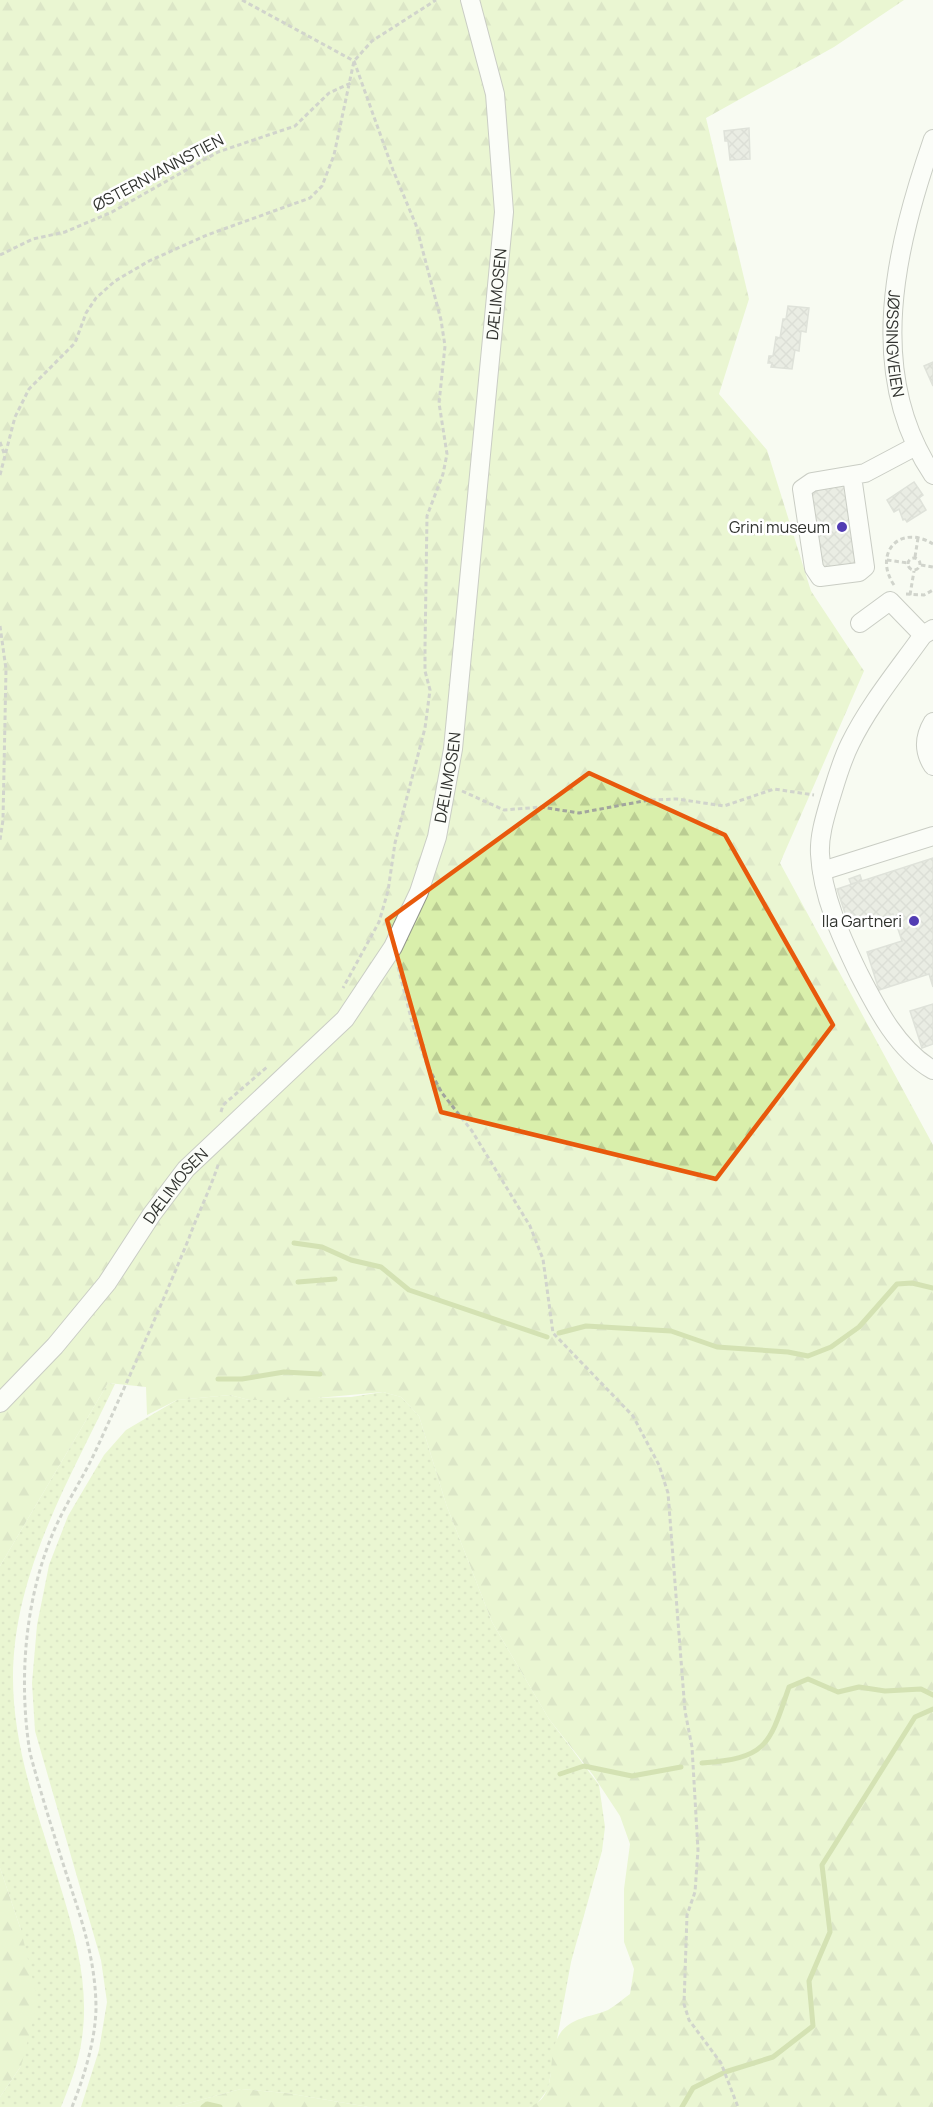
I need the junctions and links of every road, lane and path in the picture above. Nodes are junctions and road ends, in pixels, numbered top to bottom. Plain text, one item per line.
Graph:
1 (242, 0) edge
2 (436, 0) edge
3 (470, 0) edge
4 (354, 61) junction
5 (351, 83) junction
6 (933, 139) edge
7 (0, 255) edge
8 (0, 442) edge
9 (916, 446) junction
10 (4, 454) junction
11 (0, 475) edge
12 (933, 475) edge
13 (852, 476) junction
14 (918, 538) junction
15 (933, 544) edge
16 (915, 558) junction
17 (887, 560) junction
18 (908, 563) junction
19 (921, 565) junction
20 (933, 567) edge
21 (914, 571) junction
22 (933, 590) edge
23 (910, 595) junction
24 (860, 623) dead end
25 (0, 626) edge
26 (928, 632) edge
27 (933, 722) edge
28 (933, 766) edge
29 (447, 788) junction
30 (830, 798) junction
31 (933, 836) edge
32 (0, 840) edge
33 (822, 871) junction
34 (393, 947) junction
35 (339, 995) dead end
36 (269, 1066) dead end
37 (933, 1070) edge
38 (226, 1131) junction
39 (0, 1403) edge
40 (72, 2107) edge
41 (738, 2107) edge

1 - 4 path
2 - 4 path
3 - 29 street, DÆLIMOSEN
4 - 5 path
4 - 35 path
5 - 7 path, ØSTERNVANNSTIEN
5 - 10 path
6 - 9 street, JØSSINGVEIEN
8 - 10 path
9 - 12 street, JØSSINGVEIEN
9 - 13 street
10 - 11 path
13 - 13 street
14 - 15 path
14 - 16 path
14 - 17 path
16 - 18 path
16 - 19 path
17 - 18 path
17 - 23 path
18 - 21 path
19 - 20 path
19 - 21 path
21 - 23 path
22 - 23 path
24 - 26 street
25 - 32 path
26 - 30 street
27 - 28 street
29 - 30 path
29 - 34 street, DÆLIMOSEN
30 - 33 street
31 - 33 street
33 - 37 street
34 - 38 street, DÆLIMOSEN
34 - 41 path
36 - 38 path
38 - 39 street, DÆLIMOSEN
38 - 40 path

